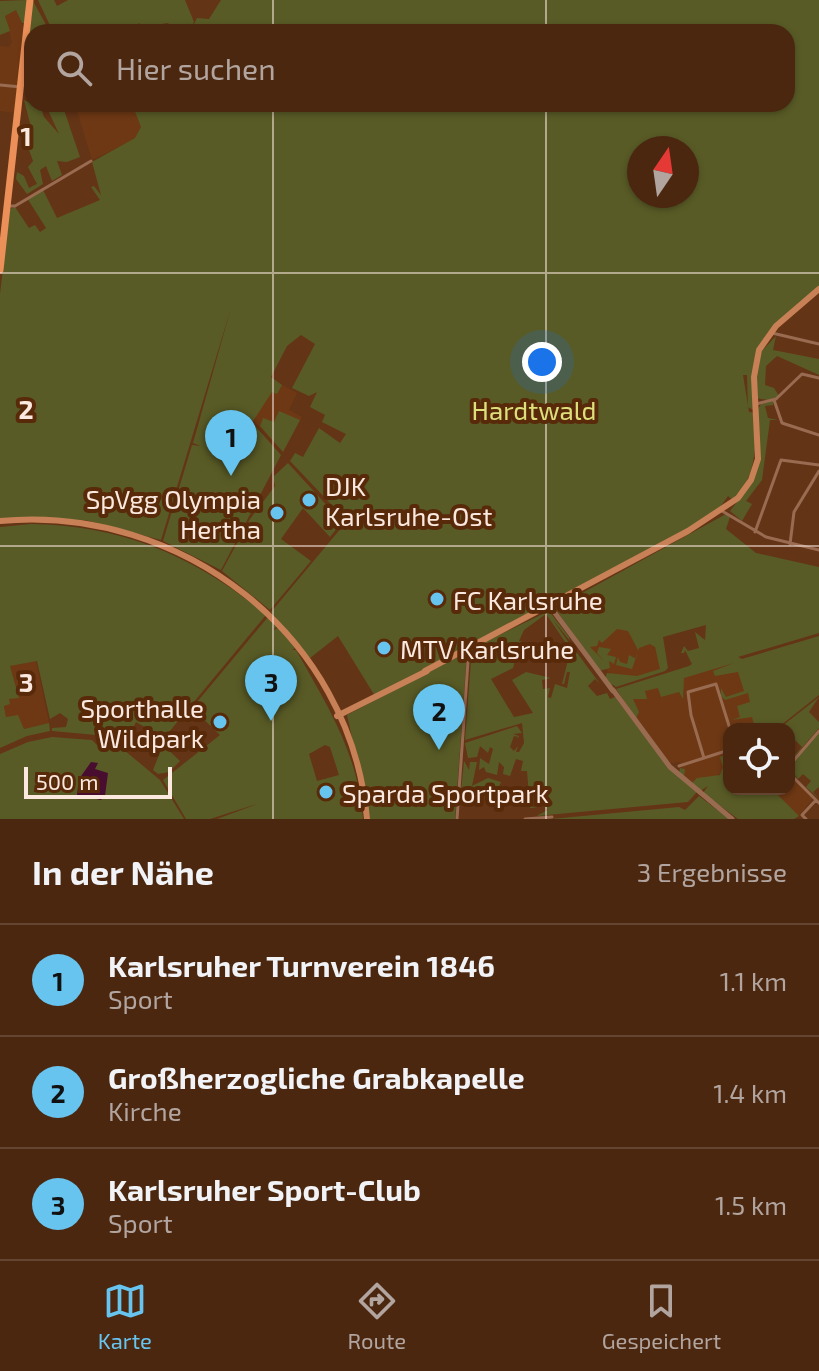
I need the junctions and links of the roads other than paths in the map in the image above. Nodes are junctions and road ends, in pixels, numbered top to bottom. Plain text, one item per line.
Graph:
1 (30, 0) edge
2 (28, 24) edge
3 (24, 58) edge
4 (0, 85) edge
5 (21, 87) junction
6 (91, 161) dead end
7 (4, 205) edge
8 (0, 270) edge
9 (819, 289) edge
10 (776, 326) junction
11 (769, 333) junction
12 (780, 335) junction
13 (819, 344) edge
14 (819, 378) edge
15 (774, 400) junction
16 (756, 404) junction
17 (819, 435) edge
18 (819, 465) edge
19 (819, 471) edge
20 (729, 506) junction
21 (722, 511) junction
22 (731, 516) junction
23 (0, 522) edge
24 (755, 532) junction
25 (790, 544) junction
26 (819, 550) edge
27 (552, 604) junction
28 (541, 609) junction
29 (554, 613) junction
30 (469, 647) junction
31 (300, 649) junction
32 (330, 695) junction
33 (354, 707) junction
34 (338, 715) junction
35 (728, 723) edge
36 (347, 730) junction
37 (819, 731) edge
38 (352, 746) junction
39 (723, 752) edge
40 (704, 758) junction
41 (795, 759) edge
42 (675, 768) junction
43 (795, 779) edge
44 (818, 801) edge
45 (552, 817) edge
46 (367, 819) edge
47 (457, 819) edge
48 (525, 819) edge
49 (732, 819) edge
50 (806, 819) edge

1 - 2 main road
3 - 5 main road
4 - 5 street
5 - 7 main road
6 - 7 street
7 - 8 main road
9 - 10 main road
10 - 11 main road
10 - 12 street
11 - 12 street
11 - 16 main road
12 - 13 street
14 - 15 street
15 - 16 street
15 - 17 street
16 - 20 main road
18 - 24 street
19 - 25 street
20 - 21 main road
20 - 22 street
21 - 22 street
21 - 27 main road
22 - 24 street
23 - 31 main road
24 - 25 street
25 - 26 street
27 - 28 main road
27 - 29 street
28 - 29 street
28 - 30 main road
29 - 42 street
30 - 33 main road
30 - 47 street
31 - 32 main road
31 - 34 main road
32 - 33 main road
32 - 34 main road
33 - 34 main road
33 - 36 main road
34 - 36 main road
34 - 38 main road
35 - 40 street
36 - 38 main road
37 - 41 street
38 - 46 main road
39 - 40 street
40 - 42 street
42 - 49 street
43 - 44 street
44 - 50 street
45 - 48 street

